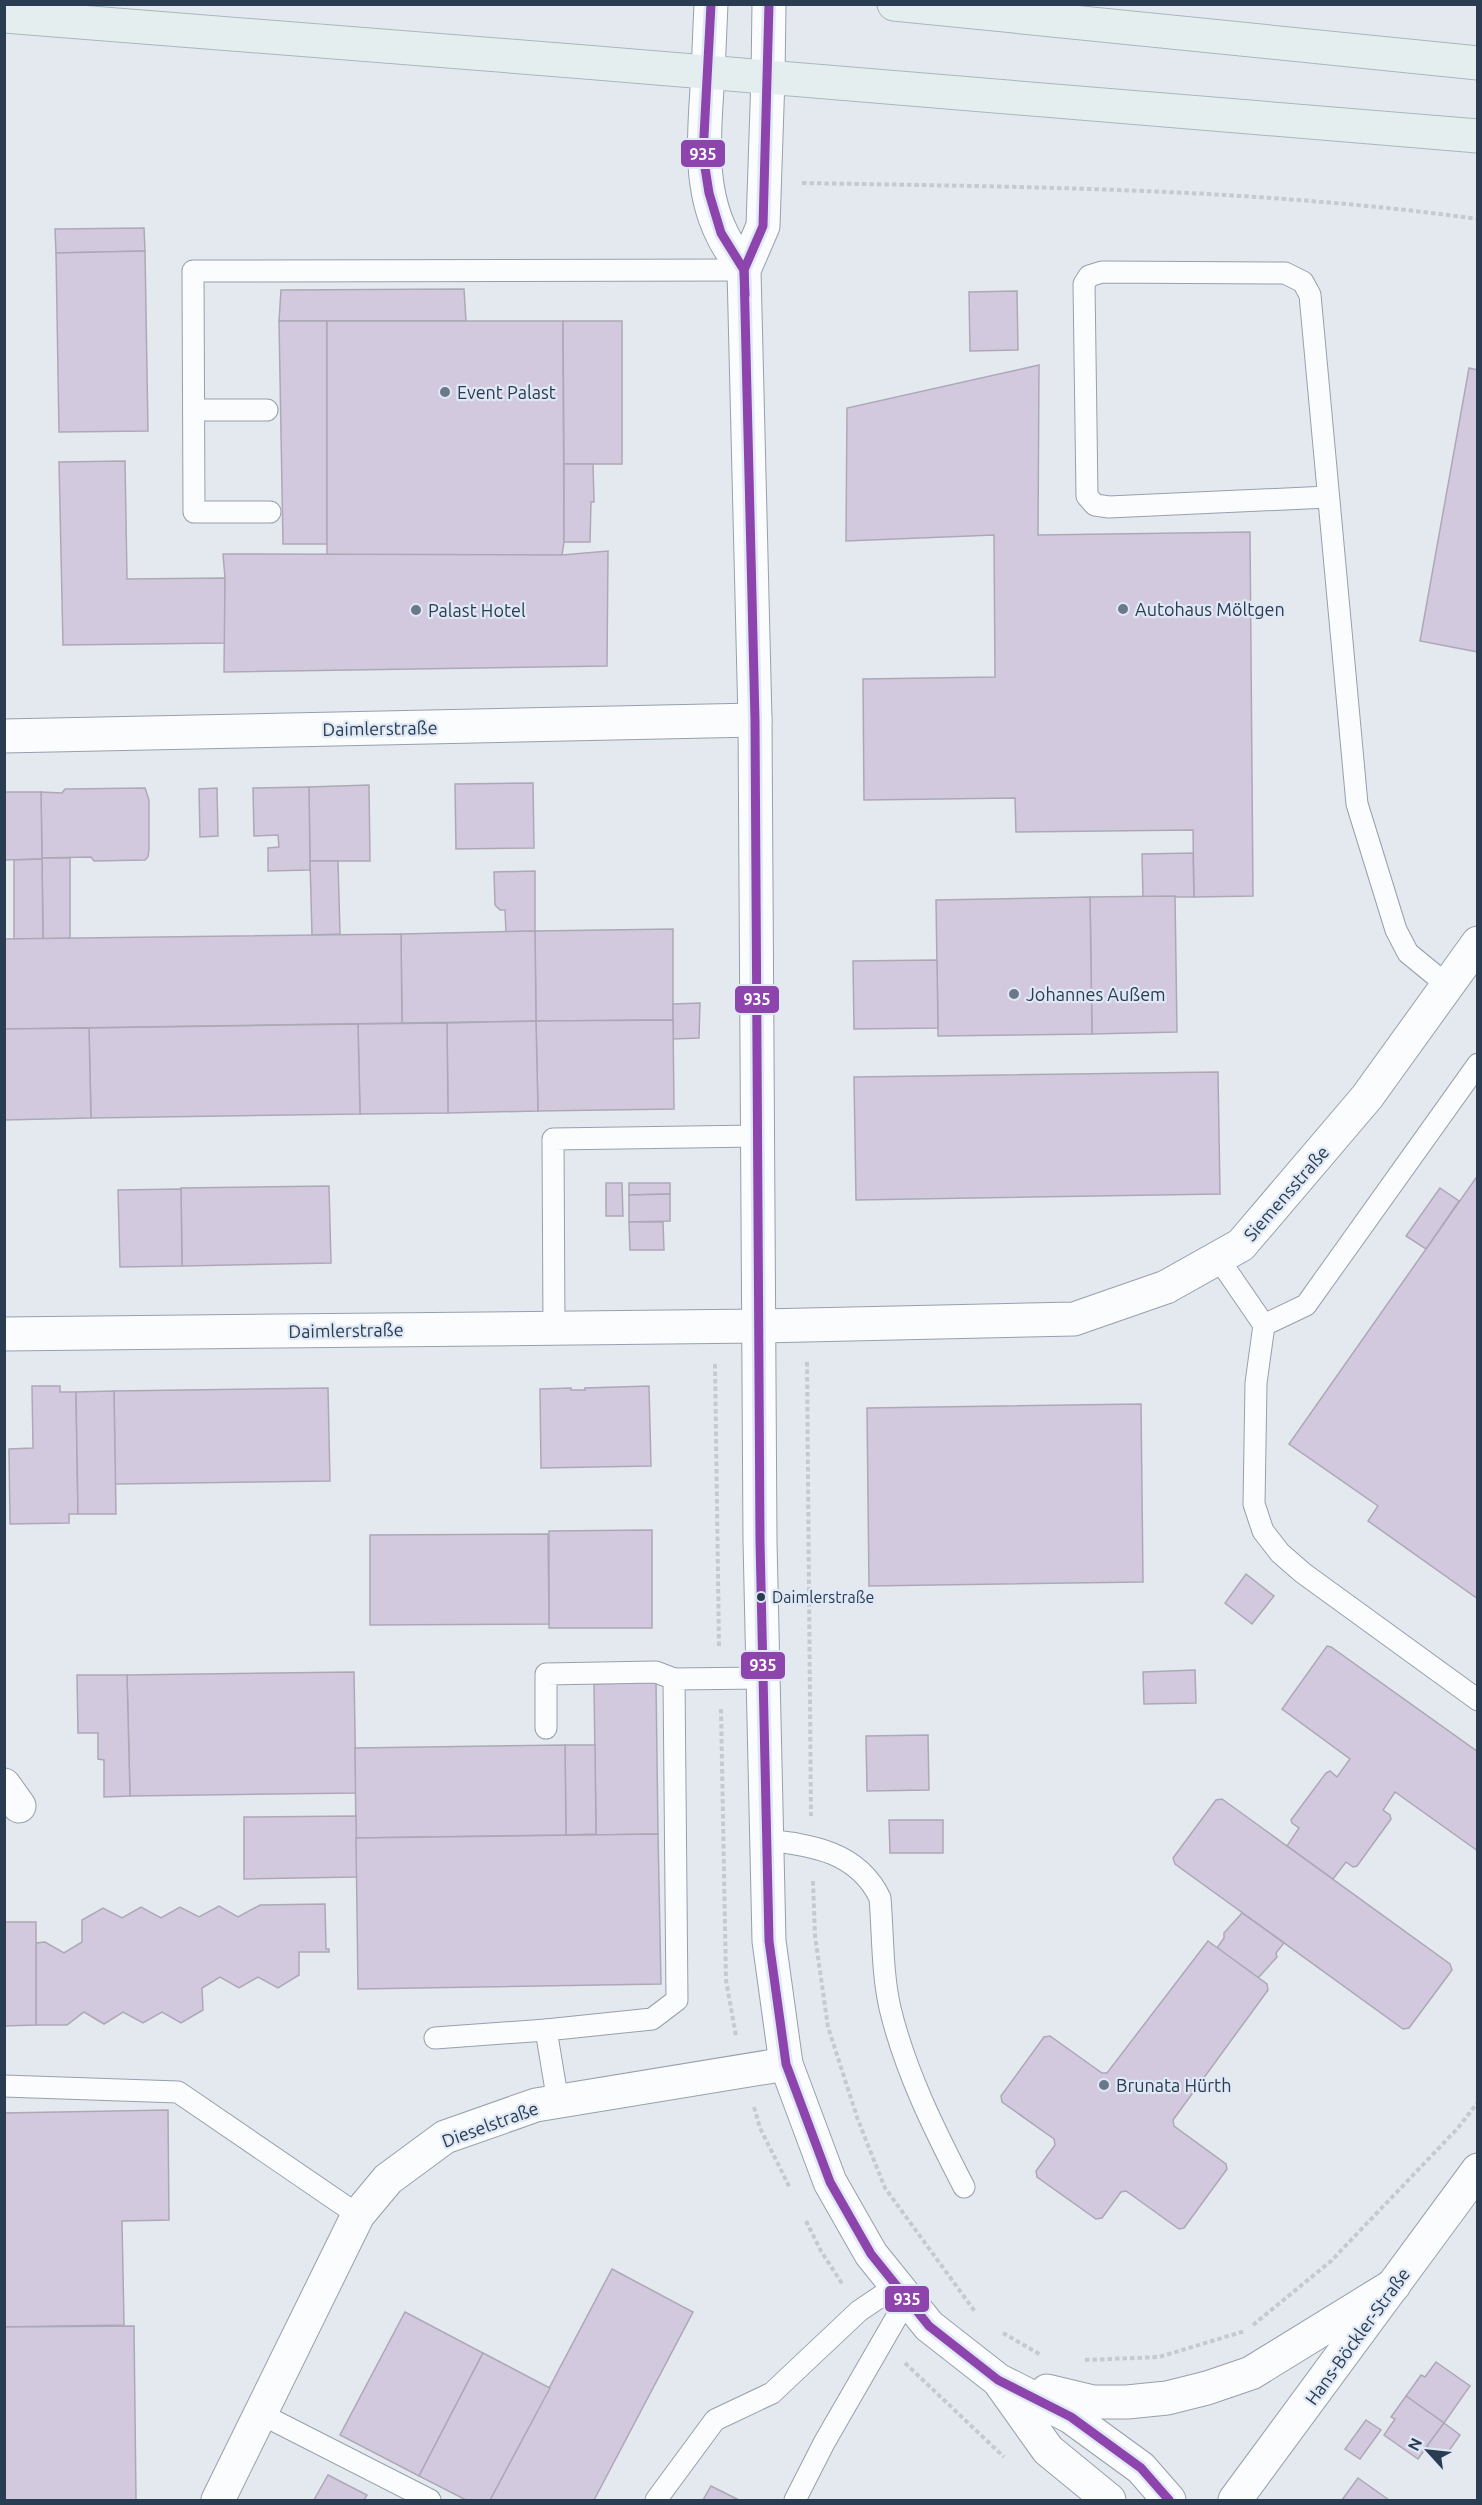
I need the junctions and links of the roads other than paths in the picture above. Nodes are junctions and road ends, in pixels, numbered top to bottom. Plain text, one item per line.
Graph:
1 (711, 4) edge
2 (769, 4) edge
3 (894, 4) edge
4 (4, 16) edge
5 (1478, 63) edge
6 (708, 73) junction
7 (768, 77) junction
8 (1478, 136) edge
9 (744, 270) junction
10 (194, 410) junction
11 (267, 410) dead end
12 (1328, 498) junction
13 (270, 512) dead end
14 (755, 720) junction
15 (4, 736) edge
16 (1478, 943) edge
17 (1447, 985) junction
18 (1478, 1064) edge
19 (757, 1136) junction
20 (1218, 1258) junction
21 (1264, 1325) junction
22 (759, 1326) junction
23 (554, 1328) junction
24 (4, 1334) edge
25 (763, 1677) junction
26 (674, 1679) junction
27 (1478, 1700) edge
28 (546, 1728) dead end
29 (767, 1840) junction
30 (546, 2030) junction
31 (435, 2037) dead end
32 (786, 2064) junction
33 (4, 2086) edge
34 (558, 2102) junction
35 (1478, 2170) edge
36 (964, 2187) dead end
37 (358, 2215) junction
38 (1394, 2285) junction
39 (901, 2292) junction
40 (998, 2380) junction
41 (261, 2414) junction
42 (218, 2500) edge
43 (430, 2500) edge
44 (656, 2500) edge
45 (795, 2500) edge
46 (1109, 2500) edge
47 (1169, 2500) edge
48 (1235, 2500) edge

1 - 6 street
2 - 7 street
3 - 5 main road
4 - 6 main road
6 - 7 main road
6 - 9 street
7 - 8 main road
7 - 9 street
9 - 10 lane
9 - 14 street
10 - 11 lane
10 - 13 lane
12 - 12 lane
12 - 17 lane
14 - 15 street, Daimlerstraße
14 - 19 street
16 - 17 street, Siemensstraße
17 - 20 street, Siemensstraße
18 - 21 lane
19 - 22 street
19 - 23 lane
20 - 21 lane
20 - 22 street, Siemensstraße
21 - 27 lane
22 - 23 street, Daimlerstraße
22 - 25 street
23 - 24 street, Daimlerstraße
25 - 26 lane
25 - 29 street
26 - 28 lane
26 - 30 lane
29 - 32 street
29 - 36 lane
30 - 31 lane
30 - 34 lane
32 - 34 street, Dieselstraße
32 - 39 street
33 - 37 lane
34 - 37 street, Dieselstraße
35 - 38 street, Hans-Böckler-Straße
37 - 41 street, Dieselstraße
38 - 40 street
38 - 48 street, Hans-Böckler-Straße
39 - 40 street
39 - 44 lane
39 - 45 lane
40 - 46 street
40 - 47 street
41 - 42 street, Dieselstraße
41 - 43 lane

